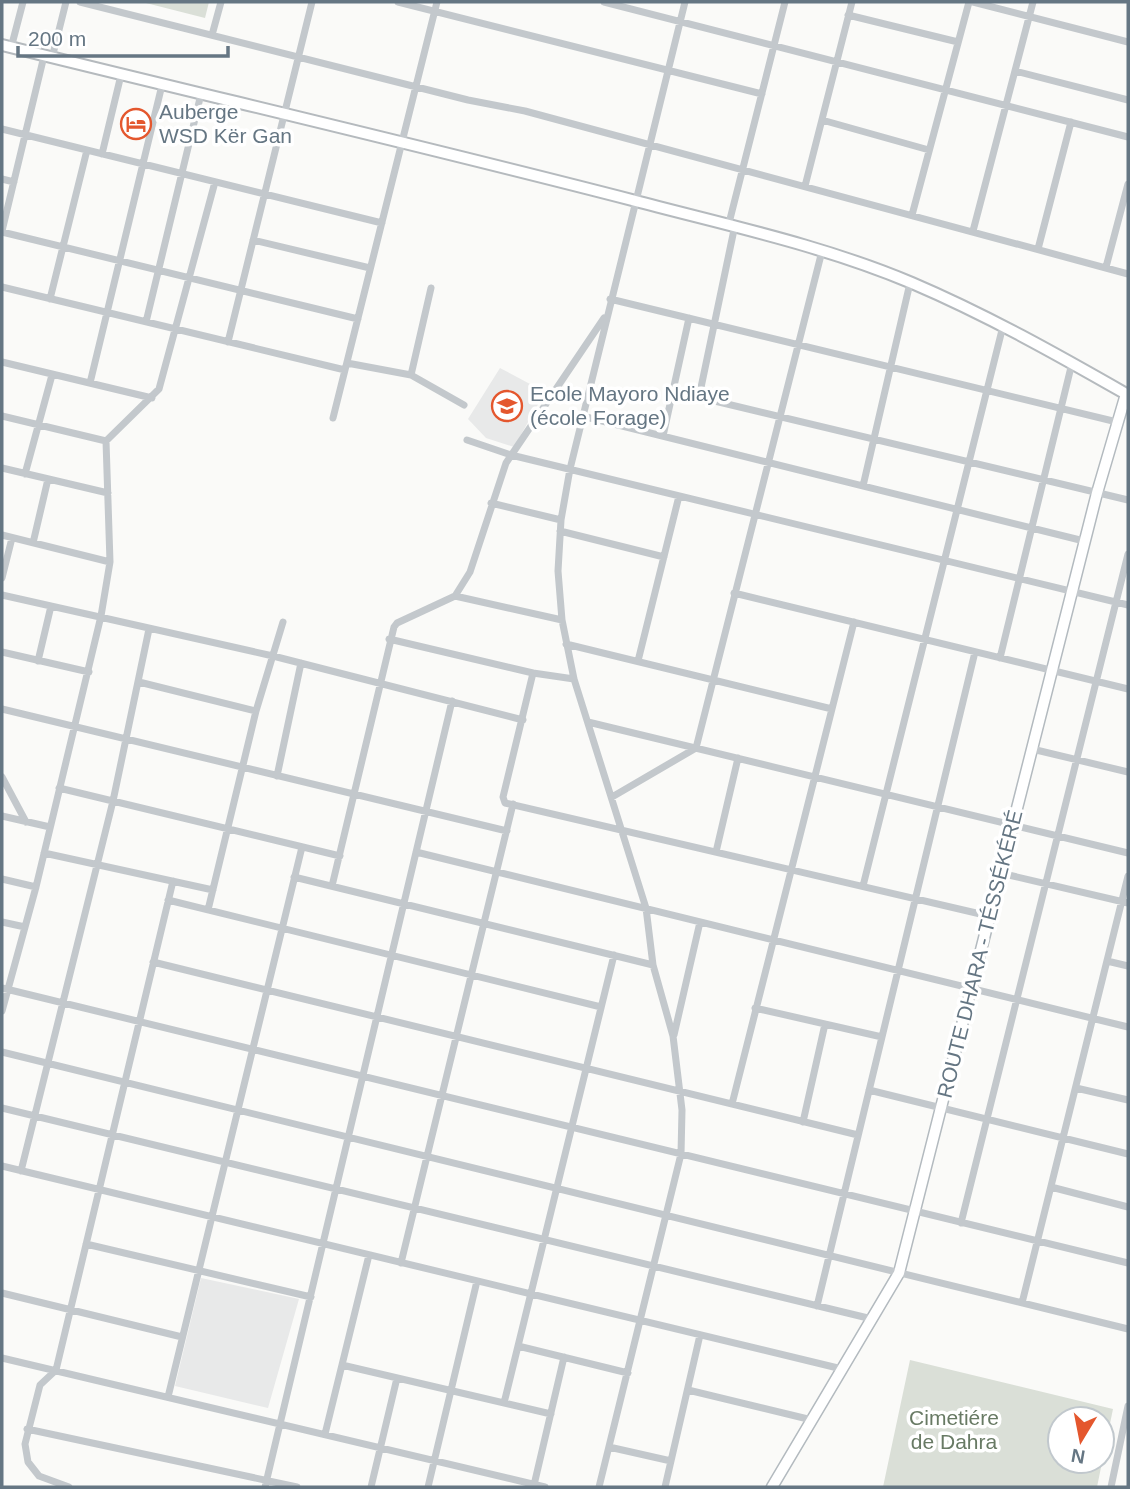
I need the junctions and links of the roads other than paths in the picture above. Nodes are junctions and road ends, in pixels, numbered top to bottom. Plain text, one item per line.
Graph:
1 (23, 2) edge
2 (66, 2) edge
3 (80, 2) edge
4 (221, 2) edge
5 (313, 2) edge
6 (398, 2) edge
7 (437, 2) edge
8 (604, 2) edge
9 (685, 2) edge
10 (785, 2) edge
11 (852, 2) edge
12 (971, 2) edge
13 (1033, 2) edge
14 (435, 11) junction
15 (848, 15) junction
16 (1030, 16) junction
17 (680, 23) junction
18 (212, 35) junction
19 (958, 42) junction
20 (1128, 42) edge
21 (774, 46) junction
22 (6, 47) edge
23 (48, 57) junction
24 (299, 57) junction
25 (836, 62) junction
26 (667, 70) junction
27 (1015, 71) junction
28 (121, 75) junction
29 (162, 85) junction
30 (416, 86) junction
31 (945, 90) junction
32 (201, 94) junction
33 (762, 94) junction
34 (1128, 100) edge
35 (1006, 106) junction
36 (284, 114) junction
37 (821, 120) junction
38 (1071, 122) junction
39 (2, 130) edge
40 (25, 135) junction
41 (1128, 137) edge
42 (402, 143) junction
43 (648, 145) junction
44 (87, 150) junction
45 (929, 150) junction
46 (102, 154) junction
47 (143, 164) junction
48 (743, 169) junction
49 (182, 174) junction
50 (2, 179) edge
51 (14, 182) junction
52 (215, 182) junction
53 (1128, 184) edge
54 (805, 186) junction
55 (264, 195) junction
56 (634, 201) junction
57 (912, 215) junction
58 (1119, 218) junction
59 (1128, 220) edge
60 (382, 223) junction
61 (732, 224) junction
62 (973, 231) junction
63 (2, 232) edge
64 (253, 240) junction
65 (63, 247) junction
66 (1038, 249) junction
67 (822, 251) junction
68 (119, 261) junction
69 (1106, 267) junction
70 (370, 268) junction
71 (159, 270) junction
72 (1128, 274) edge
73 (189, 278) junction
74 (910, 283) junction
75 (2, 287) edge
76 (431, 288) dead end
77 (240, 290) junction
78 (50, 299) junction
79 (611, 299) junction
80 (107, 313) junction
81 (607, 314) junction
82 (689, 318) junction
83 (358, 319) junction
84 (146, 322) junction
85 (715, 325) junction
86 (1003, 326) junction
87 (175, 329) junction
88 (228, 342) junction
89 (799, 345) junction
90 (2, 362) edge
91 (1072, 363) junction
92 (346, 367) junction
93 (891, 367) junction
94 (52, 375) junction
95 (411, 375) junction
96 (90, 383) junction
97 (673, 391) junction
98 (987, 391) junction
99 (1127, 395) edge
100 (699, 397) junction
101 (152, 398) junction
102 (464, 405) dead end
103 (1061, 409) junction
104 (2, 416) edge
105 (582, 416) junction
106 (780, 416) junction
107 (333, 418) dead end
108 (1117, 422) junction
109 (37, 425) junction
110 (663, 436) junction
111 (874, 438) junction
112 (467, 440) dead end
113 (106, 441) junction
114 (511, 455) junction
115 (969, 462) junction
116 (768, 463) junction
117 (2, 468) edge
118 (570, 469) junction
119 (25, 474) junction
120 (48, 480) junction
121 (1042, 480) junction
122 (863, 486) junction
123 (1097, 493) junction
124 (108, 494) junction
125 (679, 496) junction
126 (1128, 500) edge
127 (491, 503) junction
128 (957, 510) junction
129 (754, 514) junction
130 (561, 520) junction
131 (1031, 528) junction
132 (560, 531) junction
133 (2, 535) edge
134 (12, 537) junction
135 (1084, 541) junction
136 (33, 543) junction
137 (1128, 555) edge
138 (664, 557) junction
139 (944, 560) junction
140 (110, 562) junction
141 (2, 578) edge
142 (1018, 578) junction
143 (1072, 592) junction
144 (734, 593) junction
145 (2, 595) edge
146 (455, 596) junction
147 (1117, 603) junction
148 (1128, 605) edge
149 (51, 606) junction
150 (101, 616) junction
151 (562, 620) junction
152 (282, 622) dead end
153 (854, 622) junction
154 (149, 629) junction
155 (389, 639) junction
156 (924, 639) junction
157 (566, 643) junction
158 (2, 652) edge
159 (975, 652) junction
160 (273, 656) junction
161 (1000, 658) junction
162 (38, 661) junction
163 (638, 661) junction
164 (301, 663) junction
165 (1052, 671) junction
166 (89, 672) junction
167 (533, 673) junction
168 (574, 679) junction
169 (711, 679) junction
170 (139, 682) junction
171 (1098, 682) junction
172 (379, 683) junction
173 (1128, 689) edge
174 (452, 701) junction
175 (2, 709) edge
176 (832, 709) junction
177 (256, 711) junction
178 (523, 720) junction
179 (588, 722) junction
180 (75, 727) junction
181 (127, 739) junction
182 (696, 748) junction
183 (1032, 749) junction
184 (738, 758) junction
185 (1078, 760) junction
186 (243, 767) junction
187 (1128, 772) edge
188 (277, 776) junction
189 (814, 776) junction
190 (2, 777) edge
191 (59, 788) junction
192 (353, 793) junction
193 (886, 794) junction
194 (612, 797) junction
195 (113, 801) junction
196 (513, 804) junction
197 (938, 806) junction
198 (426, 812) junction
199 (2, 816) edge
200 (26, 822) junction
201 (1012, 825) junction
202 (50, 827) junction
203 (228, 830) junction
204 (621, 830) junction
205 (507, 831) junction
206 (1059, 836) junction
207 (302, 847) junction
208 (416, 852) junction
209 (716, 852) junction
210 (44, 853) junction
211 (1128, 853) edge
212 (340, 856) junction
213 (96, 865) junction
214 (790, 869) junction
215 (497, 872) junction
216 (1000, 873) junction
217 (1128, 876) edge
218 (294, 877) junction
219 (2, 879) edge
220 (173, 881) junction
221 (1047, 883) junction
222 (332, 886) junction
223 (863, 886) junction
224 (36, 887) junction
225 (213, 890) junction
226 (916, 898) junction
227 (168, 900) junction
228 (1125, 902) edge
229 (404, 904) junction
230 (646, 908) junction
231 (208, 910) junction
232 (989, 916) junction
233 (2, 922) edge
234 (700, 922) junction
235 (484, 923) junction
236 (25, 927) junction
237 (281, 928) junction
238 (772, 940) junction
239 (392, 955) junction
240 (614, 955) junction
241 (1107, 961) junction
242 (153, 962) junction
243 (653, 965) junction
244 (1128, 966) edge
245 (898, 971) junction
246 (472, 975) junction
247 (6, 988) edge
248 (971, 989) junction
249 (267, 990) junction
250 (1017, 1000) junction
251 (61, 1003) junction
252 (601, 1007) junction
253 (755, 1008) junction
254 (2, 1011) edge
255 (377, 1017) junction
256 (1093, 1018) junction
257 (139, 1021) junction
258 (825, 1024) junction
259 (1128, 1027) edge
260 (673, 1036) junction
261 (456, 1037) junction
262 (882, 1037) junction
263 (251, 1049) junction
264 (2, 1052) edge
265 (46, 1063) junction
266 (586, 1068) junction
267 (363, 1076) junction
268 (125, 1082) junction
269 (1076, 1088) junction
270 (869, 1090) junction
271 (680, 1091) junction
272 (442, 1096) junction
273 (1128, 1100) edge
274 (732, 1104) junction
275 (2, 1108) edge
276 (941, 1108) junction
277 (236, 1110) junction
278 (34, 1116) junction
279 (987, 1119) junction
280 (803, 1122) junction
281 (572, 1128) junction
282 (112, 1135) junction
283 (858, 1135) junction
284 (349, 1137) junction
285 (1063, 1138) junction
286 (681, 1154) junction
287 (1128, 1154) edge
288 (427, 1156) junction
289 (223, 1162) junction
290 (2, 1166) edge
291 (21, 1171) junction
292 (1051, 1187) junction
293 (557, 1188) junction
294 (99, 1189) junction
295 (336, 1189) junction
296 (844, 1194) junction
297 (1128, 1206) edge
298 (414, 1208) junction
299 (914, 1212) junction
300 (666, 1215) junction
301 (212, 1217) junction
302 (961, 1223) junction
303 (544, 1240) junction
304 (1038, 1241) junction
305 (86, 1244) junction
306 (323, 1244) junction
307 (369, 1255) junction
308 (829, 1255) junction
309 (401, 1263) junction
310 (1128, 1264) edge
311 (654, 1266) junction
312 (198, 1271) junction
313 (899, 1273) junction
314 (477, 1281) junction
315 (2, 1293) edge
316 (531, 1294) junction
317 (311, 1297) junction
318 (1022, 1303) junction
319 (817, 1306) junction
320 (70, 1309) junction
321 (872, 1319) junction
322 (640, 1321) junction
323 (1128, 1329) edge
324 (700, 1335) junction
325 (182, 1337) junction
326 (518, 1346) junction
327 (2, 1357) edge
328 (564, 1357) junction
329 (342, 1365) junction
330 (842, 1369) junction
331 (55, 1370) junction
332 (628, 1373) junction
333 (397, 1378) junction
334 (688, 1390) junction
335 (451, 1391) junction
336 (167, 1397) junction
337 (504, 1403) junction
338 (1128, 1406) edge
339 (551, 1414) junction
340 (812, 1420) junction
341 (281, 1424) junction
342 (27, 1429) junction
343 (325, 1434) junction
344 (1119, 1437) junction
345 (1128, 1439) edge
346 (380, 1447) junction
347 (609, 1447) junction
348 (435, 1461) junction
349 (671, 1461) junction
350 (266, 1484) edge
351 (534, 1485) junction
352 (69, 1487) edge
353 (297, 1487) edge
354 (371, 1487) edge
355 (428, 1487) edge
356 (545, 1487) edge
357 (599, 1487) edge
358 (665, 1487) edge
359 (772, 1487) edge
360 (1111, 1487) edge

1 - 22 street
2 - 23 street
3 - 18 street
4 - 18 street
5 - 24 street
6 - 14 street
7 - 14 street
8 - 17 street
9 - 17 street
10 - 21 street
11 - 15 street
12 - 16 street
12 - 19 street
13 - 16 street
14 - 26 street
14 - 30 street
15 - 19 street
15 - 25 street
16 - 20 street
16 - 27 street
17 - 21 street
17 - 26 street
18 - 24 street
19 - 31 street
21 - 25 street
21 - 33 street
22 - 23 main road
23 - 28 main road
23 - 40 street
24 - 30 street
24 - 36 street
25 - 31 street
25 - 37 street
26 - 33 street
26 - 43 street
27 - 34 street
27 - 35 street
28 - 29 main road
28 - 46 street
29 - 32 main road
29 - 47 street
30 - 42 street
30 - 43 street
31 - 35 street
31 - 45 street
32 - 36 main road
32 - 49 street
33 - 48 street
35 - 38 street
35 - 62 street
36 - 42 main road
36 - 55 street
37 - 45 street
37 - 54 street
38 - 41 street
38 - 66 street
39 - 40 street
40 - 44 street
40 - 51 street
42 - 56 main road
42 - 60 street
43 - 48 street
43 - 56 street
44 - 46 street
44 - 65 street
45 - 57 street
46 - 47 street
47 - 49 street
47 - 68 street
48 - 54 street
48 - 61 street
49 - 52 street
49 - 71 street
50 - 51 street
51 - 63 street
52 - 55 street
52 - 73 street
53 - 58 street
54 - 57 street
55 - 60 street
55 - 64 street
56 - 61 main road
56 - 79 street
57 - 62 street
58 - 59 street
58 - 69 street
60 - 70 street
61 - 67 main road
61 - 85 street
62 - 66 street
63 - 65 street
64 - 70 street
64 - 77 street
65 - 68 street
65 - 78 street
66 - 69 street
67 - 74 main road
67 - 89 street
68 - 71 street
68 - 80 street
69 - 72 street
70 - 83 street
71 - 73 street
71 - 84 street
73 - 77 street
73 - 87 street
74 - 86 main road
74 - 93 street
75 - 78 street
76 - 95 street
77 - 83 street
77 - 88 street
78 - 80 street
79 - 81 street
79 - 82 street
80 - 84 street
80 - 96 street
81 - 105 street
81 - 114 street
82 - 85 street
82 - 97 street
83 - 92 street
84 - 87 street
85 - 89 street
85 - 100 street
86 - 91 main road
86 - 98 street
87 - 88 street
87 - 101 street
88 - 92 street
89 - 93 street
89 - 106 street
90 - 94 street
91 - 99 main road
91 - 103 street
92 - 95 street
92 - 107 street
93 - 98 street
93 - 111 street
94 - 96 street
94 - 109 street
95 - 102 street
96 - 101 street
97 - 100 street
97 - 110 street
98 - 103 street
98 - 115 street
99 - 108 street, ROUTE DHARA - TÉSSÉKÉRÉ
100 - 106 street
101 - 113 street
103 - 108 street
103 - 121 street
104 - 109 street
105 - 110 street
105 - 118 street
106 - 111 street
106 - 116 street
108 - 123 street, ROUTE DHARA - TÉSSÉKÉRÉ
109 - 113 street
109 - 119 street
110 - 116 street
111 - 115 street
111 - 122 street
112 - 114 street
113 - 124 street
114 - 118 street
114 - 127 street
115 - 121 street
115 - 128 street
116 - 122 street
116 - 129 street
117 - 119 street
118 - 125 street
118 - 130 street
119 - 120 street
120 - 124 street
120 - 136 street
121 - 123 street
121 - 131 street
122 - 128 street
123 - 126 street
123 - 135 street, ROUTE DHARA - TÉSSÉKÉRÉ
124 - 140 street
125 - 129 street
125 - 138 street
127 - 130 street
127 - 146 street
128 - 131 street
128 - 139 street
129 - 139 street
129 - 144 street
130 - 132 street
131 - 135 street
131 - 142 street
132 - 138 street
132 - 151 street
133 - 134 street
134 - 136 street
134 - 141 street
135 - 143 street, ROUTE DHARA - TÉSSÉKÉRÉ
136 - 140 street
137 - 147 street
138 - 163 street
139 - 142 street
139 - 156 street
140 - 150 street
142 - 143 street
142 - 161 street
143 - 147 street
143 - 165 street, ROUTE DHARA - TÉSSÉKÉRÉ
144 - 153 street
144 - 169 street
145 - 149 street
146 - 151 street
146 - 155 street
147 - 148 street
147 - 171 street
149 - 150 street
149 - 162 street
150 - 154 street
150 - 166 street
151 - 157 street
152 - 160 street
153 - 156 street
153 - 176 street
154 - 160 street
154 - 170 street
155 - 167 street
155 - 172 street
156 - 159 street
156 - 193 street
157 - 163 street
157 - 168 street
158 - 162 street
159 - 161 street
159 - 197 street
160 - 164 street
160 - 177 street
161 - 165 street
162 - 166 street
163 - 169 street
164 - 172 street
164 - 188 street
165 - 171 street
165 - 183 street, ROUTE DHARA - TÉSSÉKÉRÉ
166 - 180 street
167 - 168 street
167 - 178 street
168 - 179 street
169 - 176 street
169 - 182 street
170 - 177 street
170 - 181 street
171 - 173 street
171 - 185 street
172 - 174 street
172 - 192 street
174 - 178 street
174 - 198 street
175 - 180 street
176 - 189 street
177 - 186 street
178 - 196 street
179 - 182 street
179 - 194 street
180 - 181 street
180 - 191 street
181 - 186 street
181 - 195 street
182 - 184 street
182 - 194 street
183 - 185 street
183 - 201 street, ROUTE DHARA - TÉSSÉKÉRÉ
184 - 189 street
184 - 209 street
185 - 187 street
185 - 206 street
186 - 188 street
186 - 203 street
188 - 192 street
189 - 193 street
189 - 214 street
190 - 200 street
191 - 195 street
191 - 202 street
192 - 198 street
192 - 212 street
193 - 197 street
193 - 223 street
194 - 204 street
195 - 203 street
195 - 213 street
196 - 204 street
196 - 205 street
197 - 201 street
197 - 226 street
198 - 205 street
198 - 208 street
199 - 200 street
200 - 202 street
201 - 206 street
201 - 216 street, ROUTE DHARA - TÉSSÉKÉRÉ
202 - 210 street
203 - 207 street
203 - 225 street
204 - 209 street
204 - 230 street
205 - 215 street
206 - 211 street
206 - 221 street
207 - 212 street
207 - 218 street
208 - 215 street
208 - 229 street
209 - 214 street
210 - 213 street
210 - 224 street
212 - 222 street
213 - 220 street
213 - 251 street
214 - 223 street
214 - 238 street
215 - 230 street
215 - 235 street
216 - 221 street
216 - 232 street, ROUTE DHARA - TÉSSÉKÉRÉ
217 - 228 street
218 - 222 street
218 - 237 street
219 - 224 street
220 - 225 street
220 - 227 street
221 - 228 street
221 - 250 street
222 - 229 street
223 - 226 street
224 - 236 street
225 - 231 street
226 - 232 street
226 - 245 street
227 - 231 street
227 - 242 street
228 - 241 street
229 - 235 street
229 - 239 street
230 - 234 street
230 - 243 street
231 - 237 street
232 - 248 street, ROUTE DHARA - TÉSSÉKÉRÉ
233 - 236 street
234 - 238 street
234 - 260 street
235 - 240 street
235 - 246 street
236 - 247 street
237 - 239 street
237 - 249 street
238 - 245 street
238 - 253 street
239 - 246 street
239 - 255 street
240 - 243 street
240 - 252 street
241 - 244 street
241 - 256 street
242 - 249 street
242 - 257 street
243 - 260 street
245 - 248 street
245 - 262 street
246 - 252 street
246 - 261 street
247 - 251 street
247 - 254 street
248 - 250 street
248 - 276 street, ROUTE DHARA - TÉSSÉKÉRÉ
249 - 255 street
249 - 263 street
250 - 256 street
250 - 279 street
251 - 257 street
251 - 265 street
252 - 266 street
253 - 258 street
253 - 274 street
255 - 261 street
255 - 267 street
256 - 259 street
256 - 269 street
257 - 263 street
257 - 268 street
258 - 262 street
258 - 280 street
260 - 271 street
261 - 266 street
261 - 272 street
262 - 270 street
263 - 267 street
263 - 277 street
264 - 265 street
265 - 268 street
265 - 278 street
266 - 271 street
266 - 281 street
267 - 272 street
267 - 284 street
268 - 277 street
268 - 282 street
269 - 273 street
269 - 285 street
270 - 276 street
270 - 283 street
271 - 274 street
271 - 286 street
272 - 281 street
272 - 288 street
274 - 280 street
275 - 278 street
276 - 279 street
276 - 299 street, ROUTE DHARA - TÉSSÉKÉRÉ
277 - 284 street
277 - 289 street
278 - 282 street
278 - 291 street
279 - 285 street
279 - 302 street
280 - 283 street
281 - 286 street
281 - 293 street
282 - 289 street
282 - 294 street
283 - 296 street
284 - 288 street
284 - 295 street
285 - 287 street
285 - 292 street
286 - 296 street
286 - 300 street
288 - 293 street
288 - 298 street
289 - 295 street
289 - 301 street
290 - 291 street
291 - 294 street
292 - 297 street
292 - 304 street
293 - 300 street
293 - 303 street
294 - 301 street
294 - 305 street
295 - 298 street
295 - 306 street
296 - 299 street
296 - 308 street
298 - 303 street
298 - 309 street
299 - 302 street
299 - 313 street, ROUTE DHARA - TÉSSÉKÉRÉ
300 - 308 street
300 - 311 street
301 - 306 street
301 - 312 street
302 - 304 street
303 - 311 street
303 - 316 street
304 - 310 street
304 - 318 street
305 - 312 street
305 - 320 street
306 - 307 street
306 - 317 street
307 - 309 street
307 - 329 street
308 - 313 street
308 - 319 street
309 - 314 street
311 - 319 street
311 - 322 street
312 - 317 street
312 - 325 street
313 - 318 street
313 - 321 street, ROUTE DHARA - TÉSSÉKÉRÉ
314 - 316 street
314 - 335 street
315 - 320 street
316 - 322 street
316 - 326 street
317 - 341 street
318 - 323 street
319 - 321 street
320 - 325 street
320 - 331 street
321 - 330 street, ROUTE DHARA - TÉSSÉKÉRÉ
322 - 324 street
322 - 332 street
324 - 330 street
324 - 334 street
325 - 336 street
326 - 328 street
326 - 337 street
327 - 331 street
328 - 332 street
328 - 339 street
329 - 333 street
329 - 343 street
330 - 340 street, ROUTE DHARA - TÉSSÉKÉRÉ
331 - 336 street
331 - 342 street
332 - 347 street
333 - 335 street
333 - 346 street
334 - 340 street
334 - 349 street
335 - 337 street
335 - 348 street
336 - 341 street
337 - 339 street
338 - 344 street
339 - 351 street
340 - 359 street, ROUTE DHARA - TÉSSÉKÉRÉ
341 - 343 street
341 - 350 street
342 - 350 street
342 - 352 street
343 - 346 street
344 - 345 street
344 - 360 street
346 - 348 street
346 - 354 street
347 - 349 street
347 - 357 street
348 - 351 street
348 - 355 street
349 - 358 street
350 - 353 street
351 - 356 street

